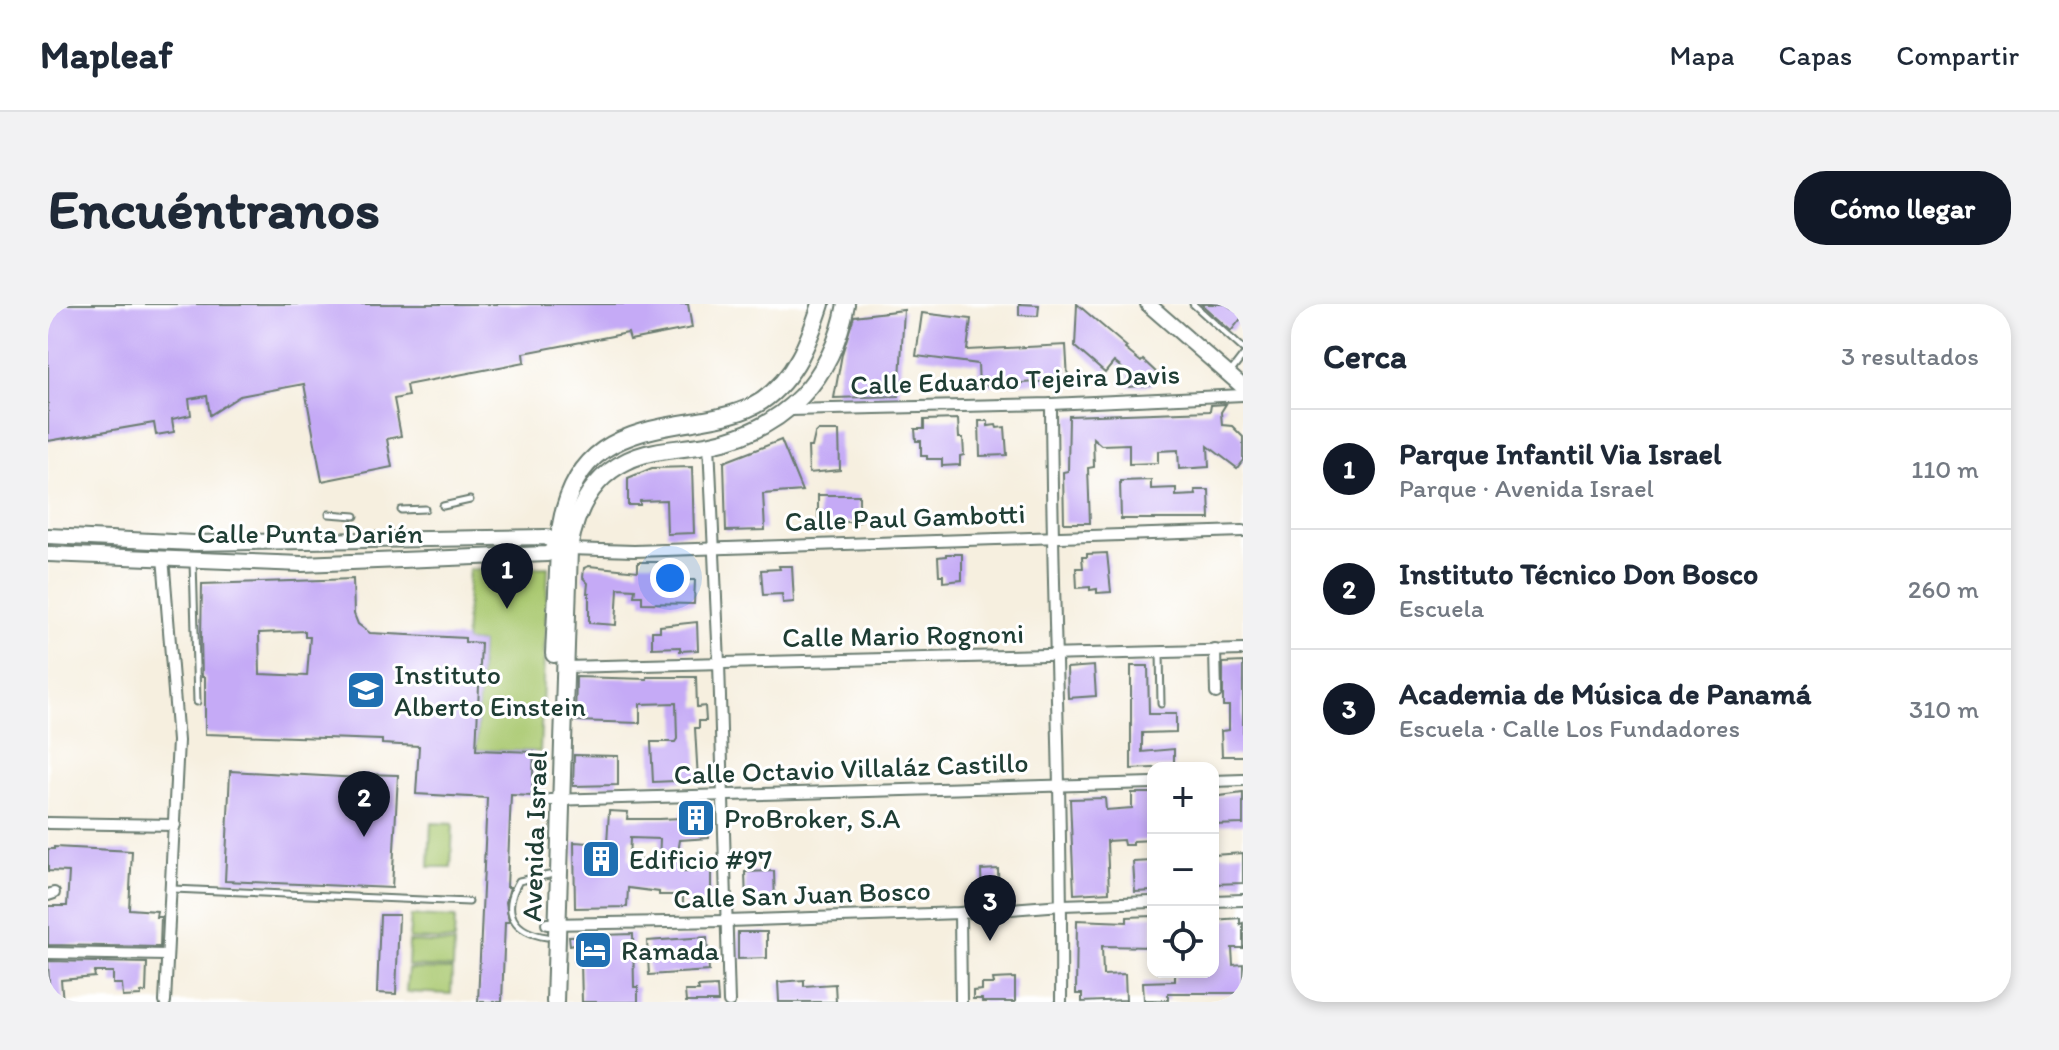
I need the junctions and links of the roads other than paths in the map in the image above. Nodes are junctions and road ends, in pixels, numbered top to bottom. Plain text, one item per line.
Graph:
1 (821, 304) edge
2 (846, 304) edge
3 (1148, 304) edge
4 (1193, 304) edge
5 (1243, 349) edge
6 (1243, 356) edge
7 (1230, 373) junction
8 (1243, 387) edge
9 (1243, 395) edge
10 (1051, 404) junction
11 (789, 410) junction
12 (709, 444) junction
13 (470, 500) dead end
14 (443, 506) dead end
15 (425, 509) dead end
16 (401, 510) dead end
17 (329, 514) dead end
18 (355, 516) dead end
19 (1243, 531) edge
20 (48, 536) edge
21 (1052, 537) junction
22 (492, 538) junction
23 (164, 541) junction
24 (713, 547) junction
25 (563, 548) junction
26 (48, 554) edge
27 (492, 556) junction
28 (163, 557) junction
29 (193, 560) junction
30 (1215, 650) junction
31 (1243, 650) edge
32 (1160, 652) junction
33 (1054, 655) junction
34 (719, 663) junction
35 (565, 667) junction
36 (1216, 693) dead end
37 (197, 702) dead end
38 (1161, 704) dead end
39 (1243, 780) edge
40 (1219, 781) edge
41 (1147, 783) edge
42 (1058, 786) junction
43 (722, 797) junction
44 (555, 800) junction
45 (48, 823) edge
46 (175, 825) junction
47 (549, 875) junction
48 (172, 889) junction
49 (1243, 900) edge
50 (1219, 901) edge
51 (469, 902) dead end
52 (1147, 902) edge
53 (1062, 905) junction
54 (960, 913) junction
55 (727, 921) junction
56 (551, 928) junction
57 (48, 953) edge
58 (167, 955) junction
59 (165, 1002) edge
60 (544, 1002) edge
61 (555, 1002) edge
62 (729, 1002) edge
63 (961, 1002) edge
64 (1061, 1002) edge

1 - 25 main road, Avenida Israel
2 - 11 main road, Avenida Israel
3 - 7 street
4 - 5 lane
6 - 7 lane
7 - 8 street
9 - 10 street, Calle Eduardo Tejeira Davis
10 - 11 street, Calle Eduardo Tejeira Davis
10 - 21 street
11 - 12 main road, Avenida Israel
12 - 24 street
12 - 25 main road, Avenida Israel
13 - 14 lane
15 - 16 lane
17 - 18 lane
19 - 21 street, Calle Paul Gambotti
20 - 23 street, Calle Punta Darién
21 - 24 street, Calle Paul Gambotti
21 - 33 street
22 - 23 street, Calle Punta Darién
22 - 25 street, Calle Punta Darién
22 - 27 lane
23 - 28 lane
24 - 25 street, Calle Paul Gambotti
24 - 34 street
25 - 27 street, Calle Punta Darién
25 - 35 main road, Avenida Israel
25 - 44 main road, Avenida Israel
26 - 28 street, Calle Punta Darién
27 - 29 street, Calle Punta Darién
28 - 29 street, Calle Punta Darién
28 - 46 street
29 - 37 lane
30 - 31 street, Calle Mario Rognoni
30 - 32 street, Calle Mario Rognoni
30 - 36 street
32 - 33 street, Calle Mario Rognoni
32 - 38 lane
33 - 34 street, Calle Mario Rognoni
33 - 42 street
34 - 35 street, Calle Mario Rognoni
34 - 43 street
35 - 44 main road, Avenida Israel
39 - 40 street
41 - 42 street, Calle Octavio Villaláz Castillo
42 - 43 street, Calle Octavio Villaláz Castillo
42 - 53 street
43 - 44 street, Calle Octavio Villaláz Castillo
43 - 55 street
44 - 47 main road, Avenida Israel
44 - 56 main road, Avenida Israel
45 - 46 street
46 - 48 street
47 - 56 main road, Avenida Israel
47 - 56 lane
48 - 51 lane
48 - 58 street
49 - 50 street
52 - 53 street, Calle San Juan Bosco
53 - 54 street, Calle San Juan Bosco
53 - 64 street
54 - 55 street, Calle San Juan Bosco
54 - 63 street
55 - 56 street, Calle San Juan Bosco
55 - 62 street
56 - 60 main road, Avenida Israel
56 - 61 main road, Avenida Israel
57 - 58 street
58 - 59 street

